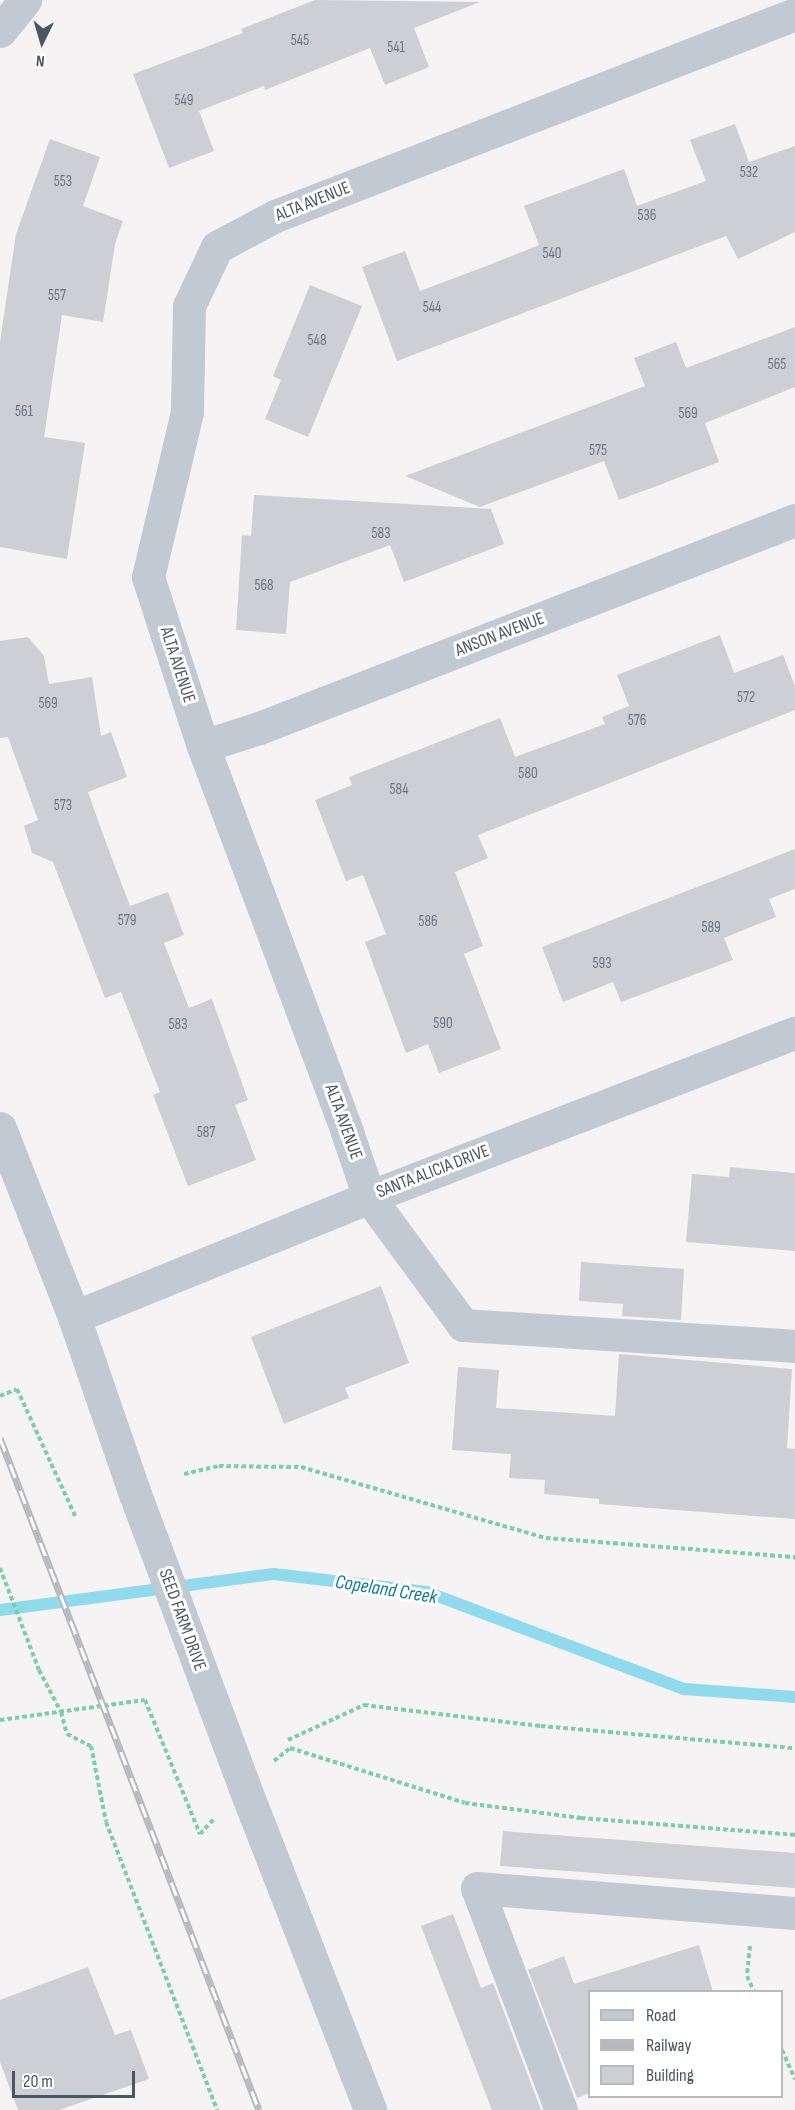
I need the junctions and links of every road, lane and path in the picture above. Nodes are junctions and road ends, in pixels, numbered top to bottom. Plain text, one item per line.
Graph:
1 (24, 0) edge
2 (795, 14) edge
3 (0, 31) edge
4 (795, 520) edge
5 (203, 746) junction
6 (795, 1033) edge
7 (0, 1128) edge
8 (369, 1197) junction
9 (74, 1317) junction
10 (795, 1346) edge
11 (0, 1396) edge
12 (184, 1474) dead end
13 (76, 1518) dead end
14 (795, 1557) edge
15 (0, 1568) edge
16 (62, 1712) junction
17 (0, 1720) edge
18 (288, 1740) dead end
19 (290, 1748) dead end
20 (795, 1748) edge
21 (200, 1833) dead end
22 (795, 1835) edge
23 (753, 1909) junction
24 (795, 1913) edge
25 (753, 1990) edge
26 (783, 2052) edge
27 (795, 2079) edge
28 (217, 2110) edge
29 (370, 2110) edge
30 (561, 2110) edge

1 - 3 street
2 - 5 street, ALTA AVENUE
4 - 5 street, ANSON AVENUE
5 - 8 street, ALTA AVENUE
6 - 8 street, SANTA ALICIA DRIVE
7 - 9 street, SEED FARM DRIVE
8 - 9 street, SANTA ALICIA DRIVE
8 - 10 street, ALTA AVENUE
9 - 29 street, SEED FARM DRIVE
11 - 13 path
12 - 14 path
15 - 16 path
16 - 17 path
16 - 21 path
16 - 28 path
18 - 20 path
19 - 22 path
23 - 24 street
23 - 25 path
23 - 30 street
26 - 27 path

